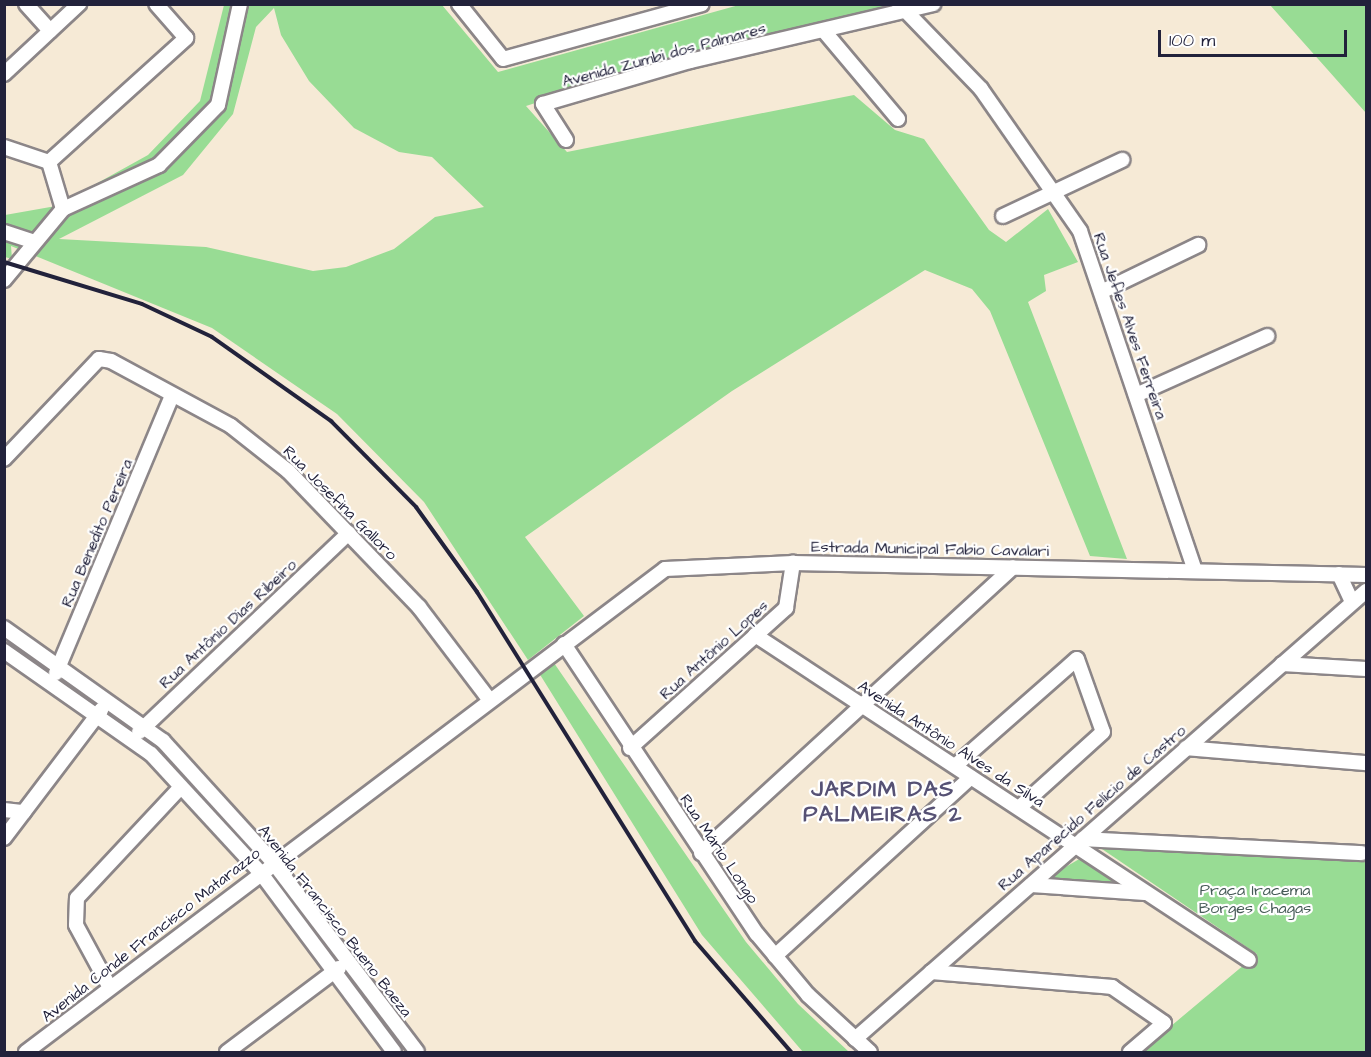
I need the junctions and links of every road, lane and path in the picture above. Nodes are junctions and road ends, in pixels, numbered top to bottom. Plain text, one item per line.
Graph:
1 (26, 4) edge
2 (79, 4) edge
3 (156, 4) edge
4 (240, 4) edge
5 (459, 4) edge
6 (702, 4) edge
7 (933, 4) edge
8 (902, 8) edge
9 (50, 31) junction
10 (824, 32) junction
11 (4, 74) edge
12 (898, 119) dead end
13 (566, 140) dead end
14 (4, 147) edge
15 (1122, 160) dead end
16 (48, 162) junction
17 (1054, 192) junction
18 (63, 209) junction
19 (1003, 216) dead end
20 (4, 232) edge
21 (31, 241) junction
22 (1198, 244) dead end
23 (4, 280) edge
24 (1103, 291) junction
25 (1267, 336) dead end
26 (1137, 395) junction
27 (172, 396) junction
28 (4, 459) edge
29 (349, 532) junction
30 (793, 563) junction
31 (1013, 567) junction
32 (1195, 571) junction
33 (1339, 574) junction
34 (1366, 575) edge
35 (1366, 591) edge
36 (1352, 602) junction
37 (4, 628) edge
38 (756, 635) junction
39 (564, 644) junction
40 (4, 651) edge
41 (1282, 664) junction
42 (59, 667) junction
43 (1366, 669) edge
44 (527, 671) joint
45 (51, 683) junction
46 (488, 698) junction
47 (108, 702) junction
48 (863, 706) junction
49 (97, 716) junction
50 (143, 727) junction
51 (131, 740) junction
52 (630, 748) junction
53 (1186, 748) junction
54 (1366, 763) edge
55 (955, 766) junction
56 (971, 777) junction
57 (181, 786) junction
58 (1019, 808) junction
59 (4, 810) edge
60 (24, 812) junction
61 (4, 838) edge
62 (1079, 842) junction
63 (701, 853) junction
64 (1362, 853) dead end
65 (273, 862) junction
66 (260, 872) junction
67 (1031, 885) junction
68 (1148, 893) junction
69 (775, 956) junction
70 (1249, 960) dead end
71 (348, 961) junction
72 (334, 972) junction
73 (931, 972) junction
74 (109, 986) junction
75 (855, 1039) junction
76 (413, 1048) edge
77 (26, 1053) edge
78 (228, 1053) edge
79 (395, 1053) edge
80 (870, 1053) edge
81 (1130, 1053) edge

1 - 9 street
2 - 9 street
3 - 16 street
4 - 18 street
5 - 6 street
7 - 8 street, Avenida Zumbi dos Palmares
8 - 10 street, Avenida Zumbi dos Palmares
8 - 17 street, Rua Jefles Alves Ferreira
9 - 11 street
10 - 12 street
10 - 13 street, Avenida Zumbi dos Palmares
14 - 16 street
15 - 17 street
16 - 18 street
17 - 19 street
17 - 24 street, Rua Jefles Alves Ferreira
18 - 21 street
20 - 21 street
21 - 23 street
22 - 24 street
24 - 26 street, Rua Jefles Alves Ferreira
25 - 26 street
26 - 32 street, Rua Jefles Alves Ferreira
27 - 28 street, Rua Josefina Galloro
27 - 29 street, Rua Josefina Galloro
27 - 42 street, Rua Benedito Pereira
29 - 46 street, Rua Josefina Galloro
29 - 50 street, Rua Antônio Dias Ribeiro
30 - 31 street, Estrada Municipal Fabio Cavalari
30 - 38 street, Rua Antônio Lopes
30 - 39 street, Estrada Municipal Fabio Cavalari
31 - 32 street, Estrada Municipal Fabio Cavalari
31 - 48 street
32 - 33 street, Estrada Municipal Fabio Cavalari
33 - 34 street, Estrada Municipal Fabio Cavalari
33 - 36 street
35 - 36 street, Rua Aparecido Felício de Castro
36 - 41 street, Rua Aparecido Felício de Castro
37 - 42 street, Avenida Francisco Bueno Baeza
38 - 48 street, Avenida Antônio Alves da Silva
38 - 52 street, Rua Antônio Lopes
39 - 44 street, Estrada Municipal Fabio Cavalari
39 - 52 street, Rua Mário Longo
40 - 45 street, Avenida Francisco Bueno Baeza
41 - 43 street
41 - 53 street, Rua Aparecido Felício de Castro
42 - 45 street, Rua Benedito Pereira
42 - 47 street, Avenida Francisco Bueno Baeza
44 - 46 street, Avenida Conde Francisco Matarazzo
45 - 49 street, Avenida Francisco Bueno Baeza
46 - 65 street, Avenida Conde Francisco Matarazzo
47 - 49 street
47 - 50 street, Avenida Francisco Bueno Baeza
48 - 55 street, Avenida Antônio Alves da Silva
48 - 63 street
49 - 51 street, Avenida Francisco Bueno Baeza
49 - 60 street
50 - 51 street, Rua Antônio Dias Ribeiro
50 - 65 street, Avenida Francisco Bueno Baeza
51 - 57 street, Avenida Francisco Bueno Baeza
52 - 63 street, Rua Mário Longo
53 - 54 street
53 - 62 street, Rua Aparecido Felício de Castro
55 - 56 street, Avenida Antônio Alves da Silva
55 - 58 street
56 - 58 street, Avenida Antônio Alves da Silva
56 - 69 street
57 - 66 street, Avenida Francisco Bueno Baeza
57 - 74 street
58 - 62 street, Avenida Antônio Alves da Silva
59 - 60 street
60 - 61 street
62 - 64 street
62 - 67 street, Rua Aparecido Felício de Castro
62 - 68 street, Avenida Antônio Alves da Silva
63 - 69 street, Rua Mário Longo
65 - 66 street, Avenida Conde Francisco Matarazzo
65 - 71 street, Avenida Francisco Bueno Baeza
66 - 72 street, Avenida Francisco Bueno Baeza
66 - 74 street, Avenida Conde Francisco Matarazzo
67 - 68 street
67 - 73 street, Rua Aparecido Felício de Castro
68 - 70 street, Avenida Antônio Alves da Silva
69 - 75 street, Rua Mário Longo
71 - 72 street
71 - 76 street, Avenida Francisco Bueno Baeza
72 - 78 street
72 - 79 street, Avenida Francisco Bueno Baeza
73 - 75 street, Rua Aparecido Felício de Castro
73 - 81 street
74 - 77 street, Avenida Conde Francisco Matarazzo
75 - 80 street, Rua Mário Longo
76 - 79 street

